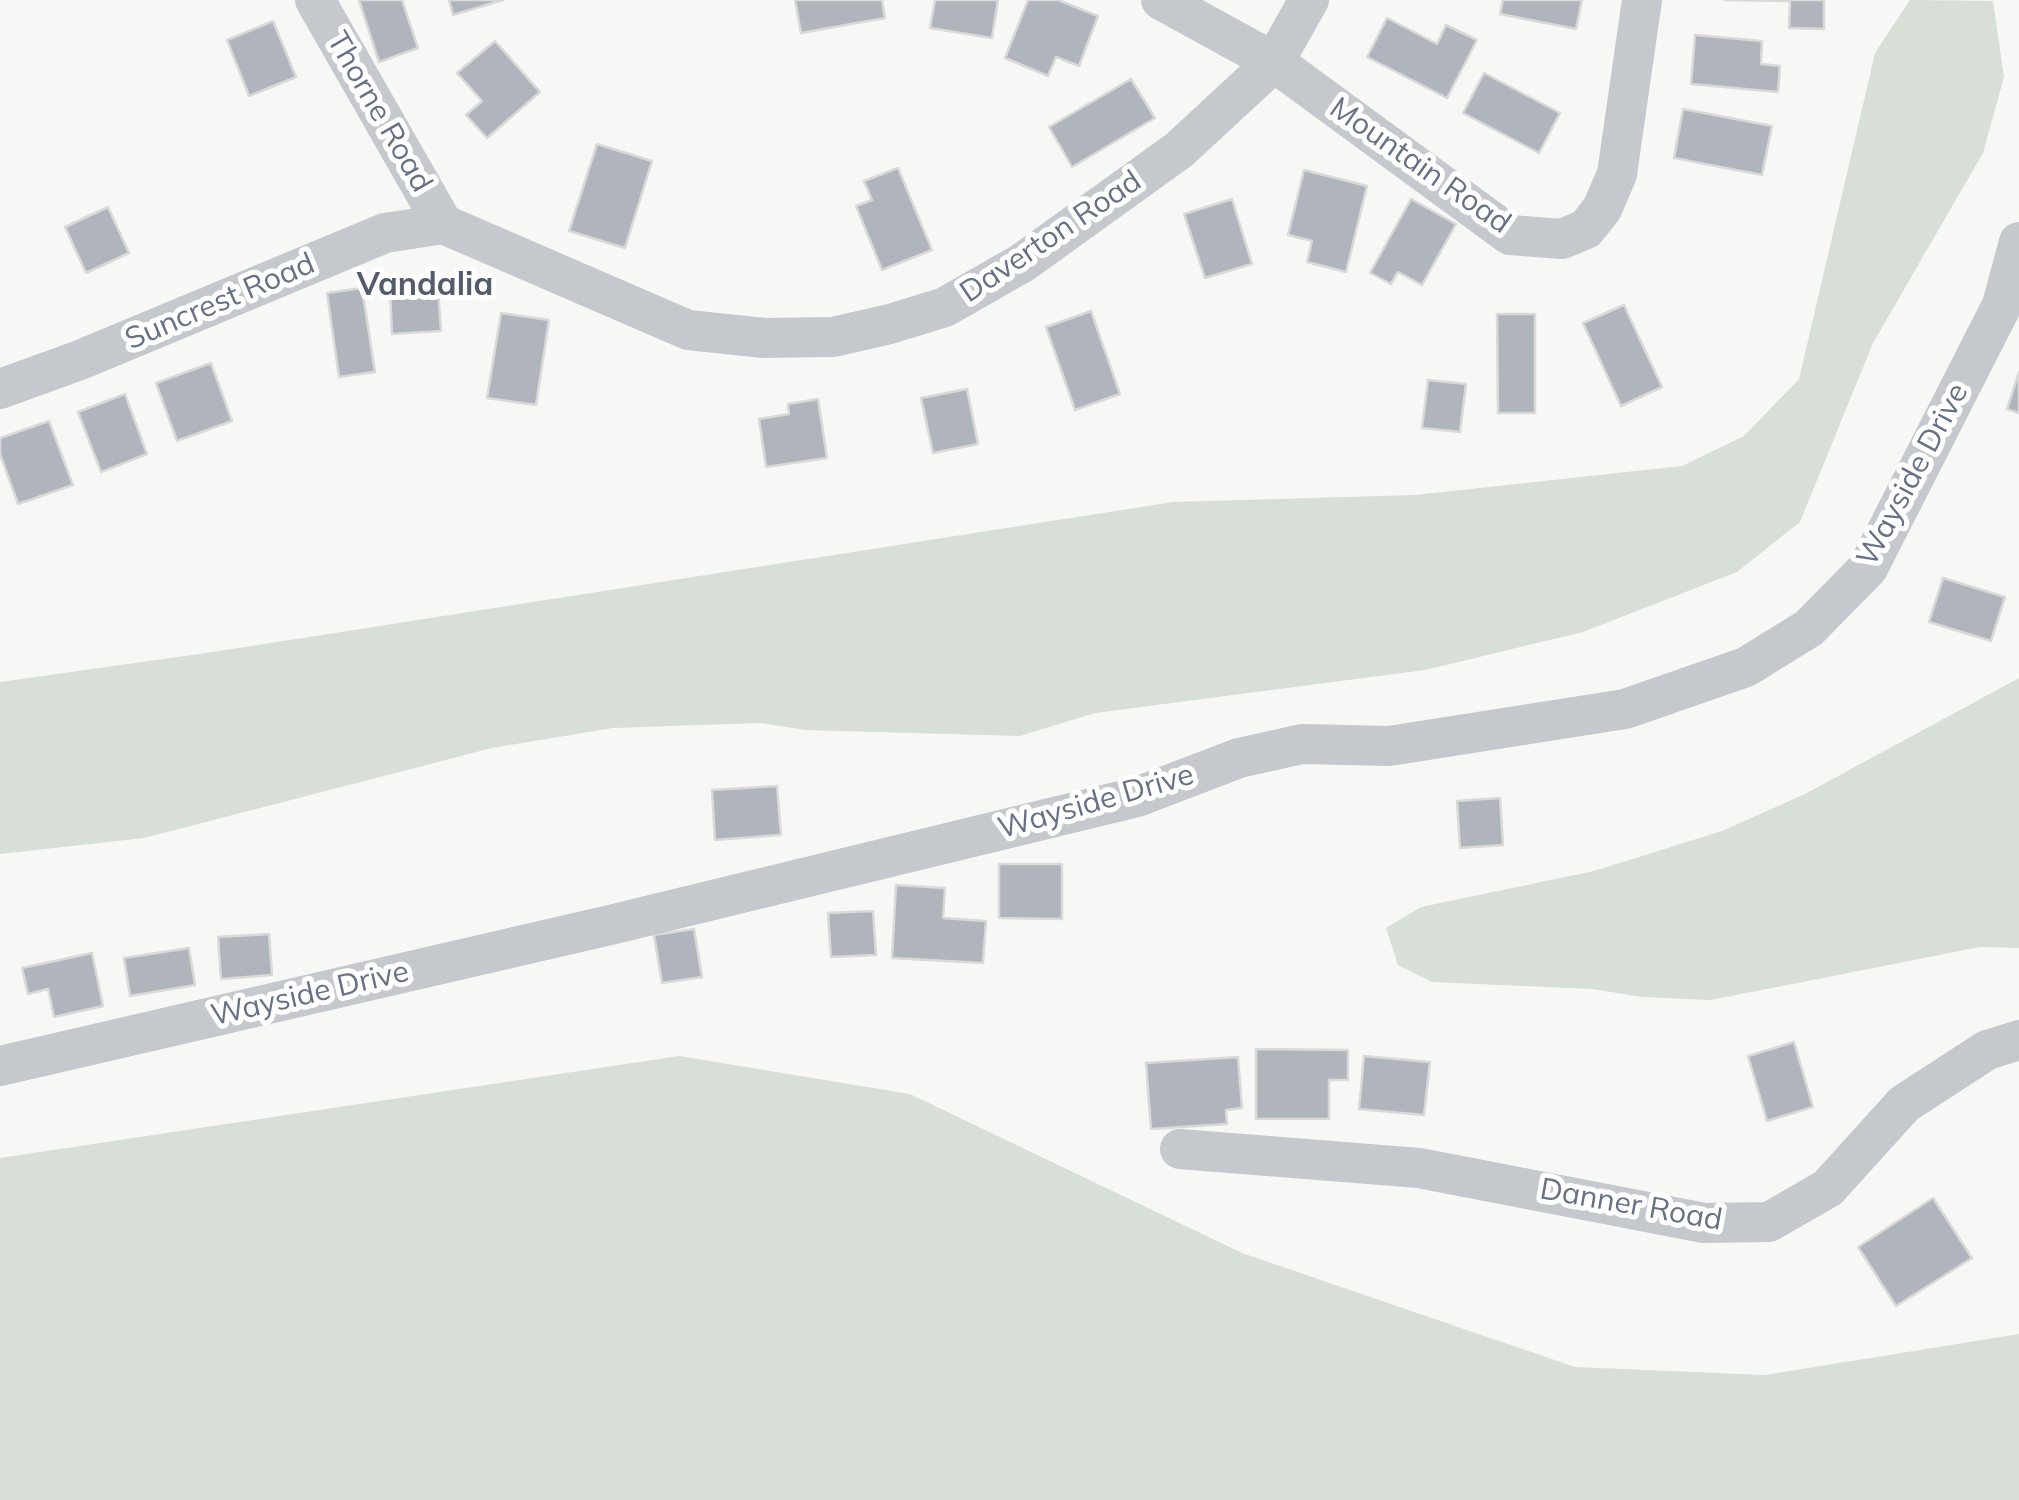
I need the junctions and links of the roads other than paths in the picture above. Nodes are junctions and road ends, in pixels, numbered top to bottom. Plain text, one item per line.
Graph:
1 (315, 0) edge
2 (1160, 0) edge
3 (1308, 0) edge
4 (1642, 0) edge
5 (1274, 62) junction
6 (442, 224) junction
7 (2019, 242) edge
8 (0, 389) edge
9 (2019, 1040) edge
10 (0, 1066) edge
11 (1180, 1149) dead end

1 - 6 street, Thorne Road
2 - 5 street, Mountain Road
3 - 5 street, Daverton Road
4 - 5 street, Mountain Road
5 - 6 street, Daverton Road
6 - 8 street, Suncrest Road
7 - 10 street, Wayside Drive
9 - 11 street, Danner Road

